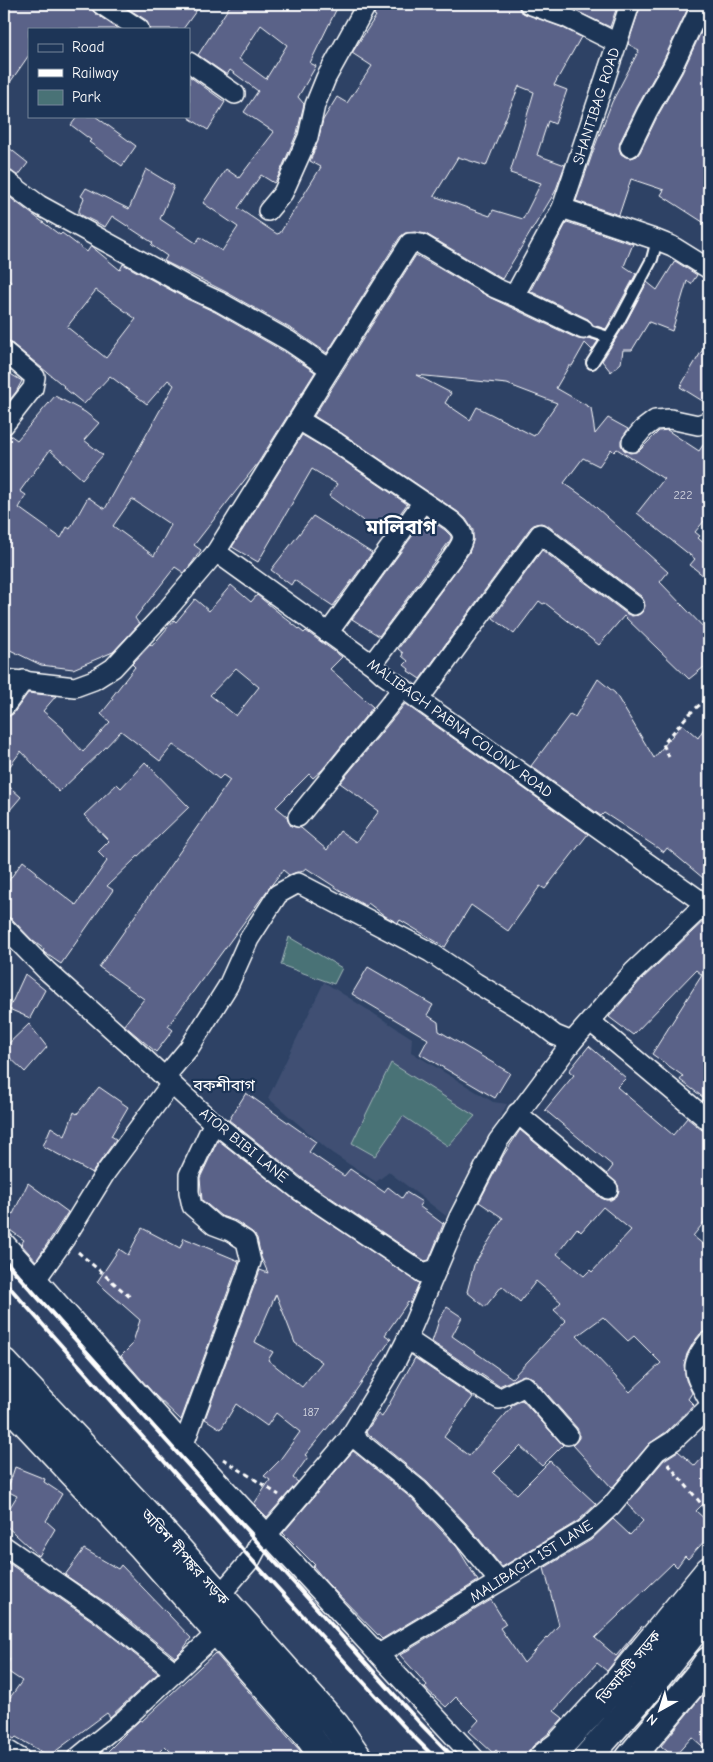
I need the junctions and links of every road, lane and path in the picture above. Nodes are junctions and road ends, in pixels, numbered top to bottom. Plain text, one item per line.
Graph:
1 (101, 4) edge
2 (367, 4) edge
3 (529, 4) edge
4 (630, 4) edge
5 (702, 4) edge
6 (137, 28) edge
7 (617, 43) junction
8 (190, 63) edge
9 (236, 94) dead end
10 (630, 147) dead end
11 (4, 179) edge
12 (562, 208) junction
13 (268, 211) dead end
14 (657, 240) junction
15 (709, 269) edge
16 (514, 296) junction
17 (584, 329) joint
18 (608, 337) junction
19 (4, 351) edge
20 (592, 363) dead end
21 (330, 369) junction
22 (299, 420) junction
23 (709, 421) edge
24 (4, 425) edge
25 (632, 442) dead end
26 (423, 502) junction
27 (216, 552) junction
28 (634, 605) dead end
29 (328, 633) junction
30 (372, 664) junction
31 (4, 679) edge
32 (24, 680) junction
33 (403, 688) junction
34 (709, 697) edge
35 (419, 699) junction
36 (4, 708) edge
37 (669, 757) dead end
38 (298, 817) dead end
39 (707, 903) edge
40 (4, 927) edge
41 (591, 1022) junction
42 (572, 1042) junction
43 (168, 1081) junction
44 (517, 1113) junction
45 (709, 1121) edge
46 (214, 1122) junction
47 (608, 1189) dead end
48 (64, 1240) junction
49 (4, 1242) edge
50 (437, 1268) junction
51 (37, 1278) junction
52 (130, 1297) dead end
53 (407, 1339) junction
54 (709, 1341) edge
55 (4, 1363) edge
56 (4, 1399) edge
57 (709, 1401) edge
58 (709, 1407) edge
59 (351, 1435) junction
60 (568, 1435) dead end
61 (184, 1444) junction
62 (657, 1451) junction
63 (218, 1456) dead end
64 (295, 1504) junction
65 (709, 1513) edge
66 (269, 1535) junction
67 (4, 1546) edge
68 (709, 1571) edge
69 (499, 1582) junction
70 (709, 1587) edge
71 (219, 1596) junction
72 (709, 1612) edge
73 (218, 1632) junction
74 (379, 1654) junction
75 (709, 1661) edge
76 (175, 1672) junction
77 (4, 1748) edge
78 (357, 1754) edge
79 (20, 1758) edge
80 (77, 1758) edge
81 (325, 1758) edge
82 (474, 1758) edge
83 (543, 1758) edge
84 (555, 1758) edge
85 (587, 1758) edge
86 (630, 1758) edge

1 - 6 street
2 - 13 street
3 - 7 street
4 - 7 street, SHANTIBAG ROAD
5 - 10 street
7 - 12 street, SHANTIBAG ROAD
8 - 9 street
11 - 21 street
12 - 14 street
12 - 16 street, SHANTIBAG ROAD
14 - 15 street
14 - 18 lane
16 - 17 street
16 - 21 street
17 - 18 lane
18 - 20 lane
19 - 24 street
21 - 22 street
22 - 26 street
22 - 27 street
23 - 25 street
26 - 29 street
26 - 30 street
27 - 29 street, MALIBAGH PABNA COLONY ROAD
27 - 32 street
28 - 35 street
29 - 30 street, MALIBAGH PABNA COLONY ROAD
30 - 33 street, MALIBAGH PABNA COLONY ROAD
31 - 32 street
32 - 36 street
33 - 35 street, MALIBAGH PABNA COLONY ROAD
33 - 38 street
34 - 37 path
35 - 39 street, MALIBAGH PABNA COLONY ROAD
39 - 41 street
40 - 43 street, ATOR BIBI LANE
41 - 42 street
41 - 45 street
42 - 43 street
42 - 44 street
43 - 46 street, ATOR BIBI LANE
43 - 48 street
44 - 47 street
44 - 50 street
46 - 50 street, ATOR BIBI LANE
46 - 61 street
48 - 51 street
48 - 52 path
49 - 51 street
50 - 53 street
51 - 61 street
53 - 59 street
53 - 60 street
54 - 57 street
55 - 71 main road, অতিশ দীপঙ্কর সড়ক
56 - 73 main road, অতিশ দীপঙ্কর সড়ক
58 - 62 street, MALIBAGH 1ST LANE
59 - 64 street
59 - 69 street
61 - 66 street
62 - 65 path
62 - 69 street, MALIBAGH 1ST LANE
63 - 64 path
64 - 66 street
66 - 71 street
66 - 74 street
67 - 76 street
68 - 83 main road, ডিআইটি সড়ক
69 - 74 street, MALIBAGH 1ST LANE
70 - 84 main road
71 - 78 main road, অতিশ দীপঙ্কর সড়ক
72 - 85 main road
73 - 76 street
73 - 81 main road, অতিশ দীপঙ্কর সড়ক
74 - 82 street
75 - 86 main road
76 - 80 street
77 - 79 street

